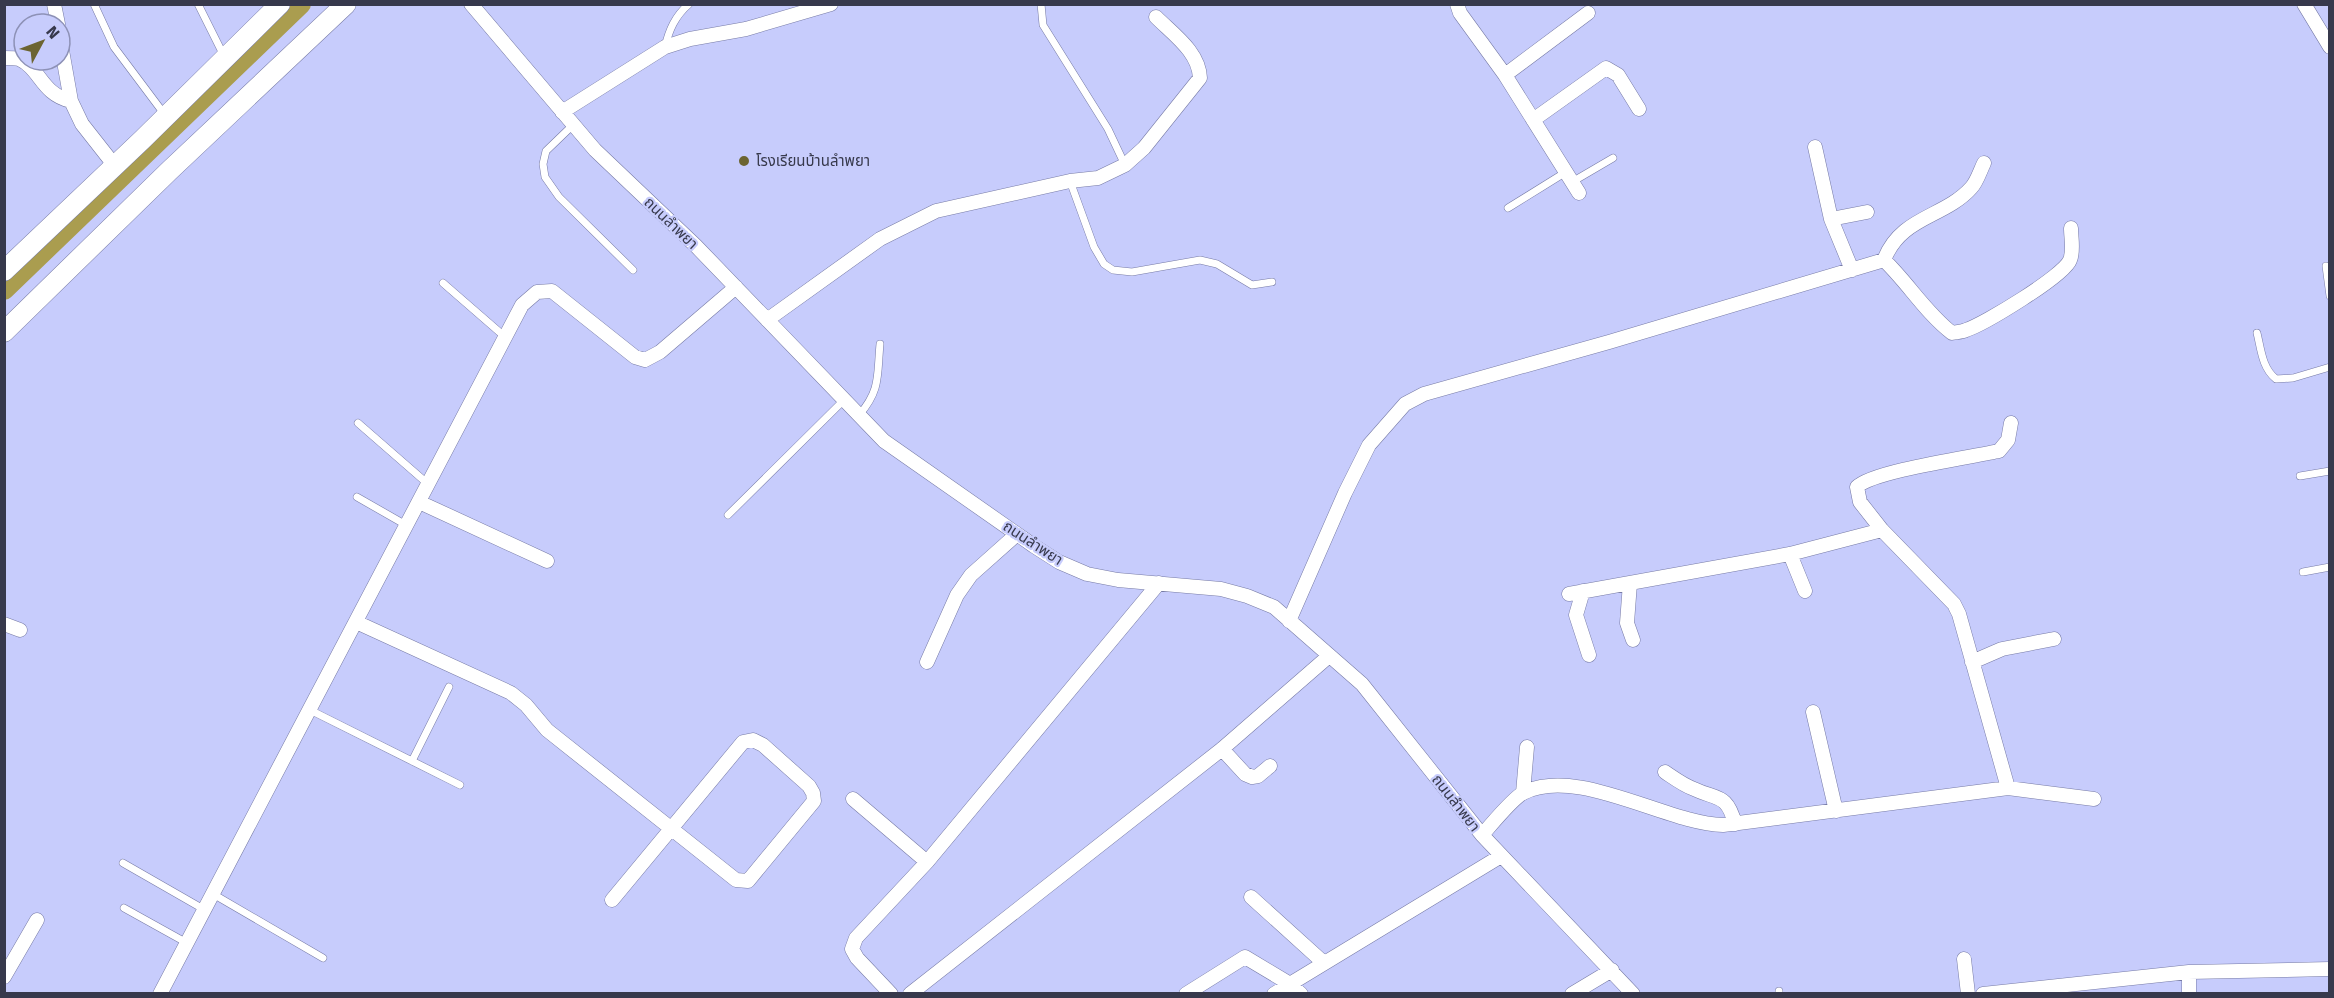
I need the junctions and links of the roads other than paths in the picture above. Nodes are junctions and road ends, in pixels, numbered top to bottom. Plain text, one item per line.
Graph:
1 (94, 4) edge
2 (198, 4) edge
3 (280, 4) edge
4 (346, 4) edge
5 (471, 4) edge
6 (689, 4) edge
7 (831, 4) edge
8 (1041, 4) edge
9 (1457, 4) edge
10 (2304, 4) edge
11 (1588, 13) dead end
12 (1156, 17) dead end
13 (2330, 46) edge
14 (664, 47) junction
15 (4, 58) edge
16 (225, 58) junction
17 (66, 72) edge
18 (1505, 75) junction
19 (71, 101) junction
20 (1639, 109) dead end
21 (562, 112) junction
22 (166, 116) junction
23 (1533, 120) junction
24 (573, 124) junction
25 (1815, 147) dead end
26 (1613, 158) dead end
27 (1984, 164) dead end
28 (1125, 165) junction
29 (115, 166) junction
30 (1070, 182) junction
31 (1572, 182) junction
32 (1508, 208) dead end
33 (1867, 212) dead end
34 (1831, 219) junction
35 (2071, 228) dead end
36 (1884, 260) junction
37 (2326, 266) dead end
38 (633, 270) dead end
39 (1852, 270) junction
40 (4, 271) edge
41 (1272, 282) dead end
42 (443, 283) dead end
43 (736, 287) junction
44 (2330, 296) edge
45 (767, 320) junction
46 (4, 332) edge
47 (2257, 333) dead end
48 (504, 336) junction
49 (880, 344) dead end
50 (2330, 367) edge
51 (844, 400) junction
52 (859, 415) junction
53 (358, 423) dead end
54 (2012, 423) dead end
55 (2330, 471) edge
56 (2300, 476) dead end
57 (428, 484) junction
58 (357, 497) dead end
59 (418, 501) junction
60 (728, 515) dead end
61 (406, 525) junction
62 (1882, 530) junction
63 (1017, 534) junction
64 (1790, 555) junction
65 (547, 561) dead end
66 (2330, 567) edge
67 (2303, 572) dead end
68 (1159, 583) junction
69 (1630, 583) junction
70 (1583, 591) junction
71 (1805, 591) dead end
72 (1569, 594) dead end
73 (1289, 621) junction
74 (356, 622) junction
75 (4, 624) edge
76 (20, 630) dead end
77 (2054, 639) dead end
78 (1633, 640) dead end
79 (1589, 655) dead end
80 (1329, 656) junction
81 (927, 662) dead end
82 (1972, 662) junction
83 (449, 687) dead end
84 (310, 710) junction
85 (1813, 712) dead end
86 (1527, 747) dead end
87 (1222, 749) junction
88 (412, 761) junction
89 (1270, 766) dead end
90 (1665, 772) dead end
91 (460, 785) dead end
92 (2008, 788) junction
93 (1523, 793) junction
94 (853, 799) dead end
95 (2094, 799) dead end
96 (1836, 811) junction
97 (1735, 824) junction
98 (671, 829) junction
99 (1482, 836) junction
100 (1501, 856) junction
101 (123, 862) dead end
102 (927, 862) junction
103 (213, 894) junction
104 (1251, 897) dead end
105 (612, 900) dead end
106 (124, 908) dead end
107 (205, 910) junction
108 (38, 920) dead end
109 (187, 943) junction
110 (323, 958) dead end
111 (1964, 959) dead end
112 (1324, 963) junction
113 (2330, 969) edge
114 (1612, 970) junction
115 (2189, 972) junction
116 (4, 977) edge
117 (1290, 984) junction
118 (2015, 992) edge
119 (160, 993) edge
120 (891, 993) edge
121 (910, 993) edge
122 (1186, 993) edge
123 (1274, 993) edge
124 (1301, 993) edge
125 (1572, 993) edge
126 (1633, 993) edge
127 (1968, 993) edge
128 (1983, 993) edge
129 (2189, 993) edge

1 - 22 lane
2 - 16 lane
3 - 16 street
4 - 46 street
5 - 21 street, ถนนลำพยา
6 - 14 lane
7 - 14 street
8 - 28 lane
9 - 18 street
10 - 13 street
11 - 18 street
12 - 28 street
14 - 21 street
15 - 19 street
16 - 22 street
17 - 19 street
18 - 23 street
19 - 29 street
20 - 23 street
21 - 24 street, ถนนลำพยา
22 - 29 street
23 - 31 street
24 - 38 lane
24 - 43 street, ถนนลำพยา
25 - 34 street
26 - 31 lane
27 - 36 street
28 - 30 street
29 - 40 street
30 - 41 lane
30 - 45 street
31 - 32 lane
33 - 34 street
34 - 39 street
35 - 36 street
36 - 39 street
37 - 44 lane
39 - 73 street
42 - 48 lane
43 - 45 street, ถนนลำพยา
43 - 48 street
45 - 51 street, ถนนลำพยา
47 - 50 lane
48 - 57 street
49 - 52 lane
51 - 52 street, ถนนลำพยา
51 - 60 lane
52 - 63 street, ถนนลำพยา
53 - 57 lane
54 - 62 street
55 - 56 lane
57 - 59 street
58 - 61 lane
59 - 61 street
59 - 65 street
61 - 74 street
62 - 64 street
62 - 82 street
63 - 68 street, ถนนลำพยา
63 - 81 street
64 - 69 street
64 - 71 street
66 - 67 lane
68 - 73 street, ถนนลำพยา
68 - 102 street
69 - 70 street
69 - 78 street
70 - 72 street
70 - 79 street
73 - 80 street, ถนนลำพยา
74 - 84 street
74 - 98 street
75 - 76 street
77 - 82 street
80 - 87 street
80 - 99 street, ถนนลำพยา
82 - 92 street
83 - 88 lane
84 - 88 lane
84 - 103 street
85 - 96 street
86 - 93 street
87 - 89 street
87 - 121 street
88 - 91 lane
90 - 97 street
92 - 95 street
92 - 96 street
93 - 97 street
93 - 99 street
94 - 102 street
96 - 97 street
98 - 98 street
98 - 105 street
99 - 100 street, ถนนลำพยา
100 - 112 street
100 - 114 street, ถนนลำพยา
101 - 107 lane
102 - 120 street
103 - 107 street
103 - 110 lane
104 - 112 street
106 - 109 lane
107 - 109 street
108 - 116 street
109 - 119 street
111 - 127 street
112 - 117 street
113 - 115 street
114 - 125 street
114 - 126 street, ถนนลำพยา
115 - 118 street
115 - 129 street
117 - 122 street
117 - 123 street
117 - 124 street
118 - 128 street

